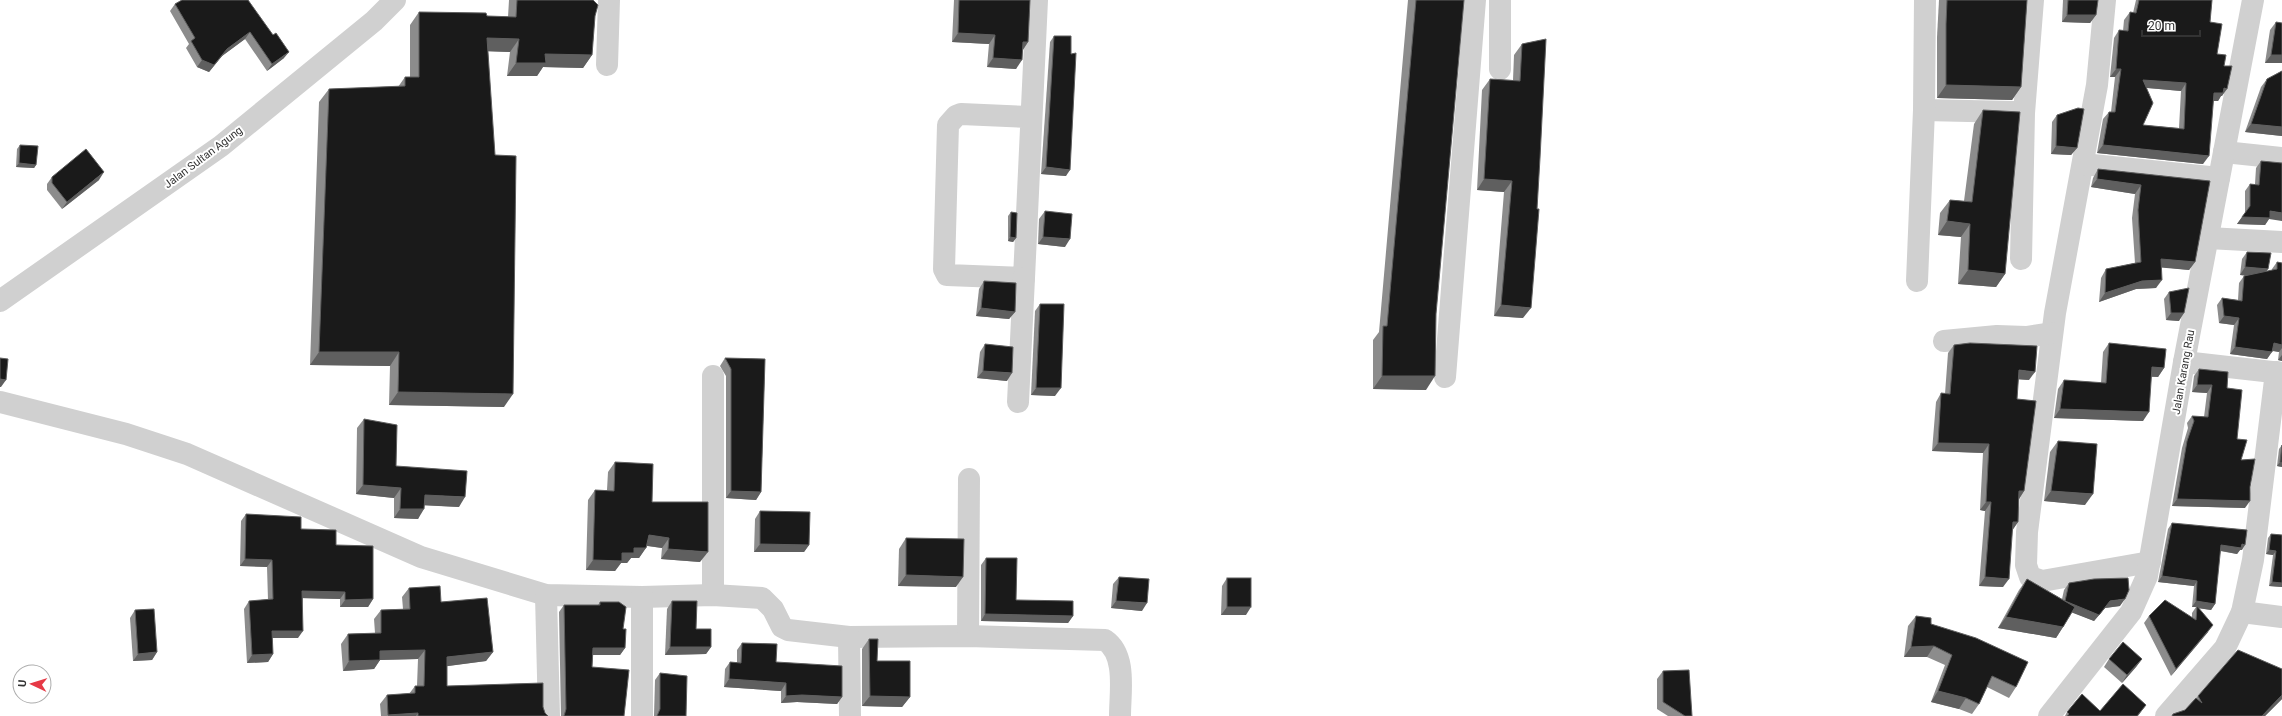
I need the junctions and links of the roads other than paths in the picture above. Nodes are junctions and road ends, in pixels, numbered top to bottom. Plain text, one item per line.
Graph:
1 (395, 0) edge
2 (609, 0) edge
3 (1037, 0) edge
4 (1475, 0) edge
5 (1500, 0) edge
6 (1925, 0) edge
7 (2034, 0) edge
8 (2105, 0) edge
9 (2253, 0) edge
10 (607, 65) dead end
11 (1500, 69) dead end
12 (1924, 110) junction
13 (2024, 113) junction
14 (1030, 117) junction
15 (2224, 152) junction
16 (2282, 158) edge
17 (2083, 164) junction
18 (2219, 178) junction
19 (2208, 238) junction
20 (2282, 242) edge
21 (2021, 259) dead end
22 (1024, 278) junction
23 (1917, 281) dead end
24 (0, 301) edge
25 (2052, 333) junction
26 (1944, 341) dead end
27 (2184, 362) junction
28 (2279, 372) edge
29 (713, 376) dead end
30 (1445, 377) dead end
31 (0, 402) edge
32 (1018, 402) dead end
33 (969, 479) dead end
34 (2150, 562) junction
35 (546, 595) junction
36 (713, 595) junction
37 (642, 598) junction
38 (2242, 612) junction
39 (2282, 617) edge
40 (968, 636) junction
41 (849, 637) junction
42 (549, 716) edge
43 (642, 716) edge
44 (850, 716) edge
45 (1120, 716) edge
46 (2049, 716) edge
47 (2166, 716) edge

1 - 24 street, Jalan Sultan Agung
2 - 10 street
3 - 14 street
4 - 30 street
5 - 11 street
6 - 12 street
7 - 13 street
8 - 17 street
9 - 15 street, Jalan Karang Rau
12 - 13 street
12 - 23 street
13 - 21 street
14 - 22 street
14 - 22 street
15 - 16 street
15 - 18 street, Jalan Karang Rau
17 - 18 street
17 - 25 street
18 - 19 street, Jalan Karang Rau
19 - 20 street
19 - 27 street, Jalan Karang Rau
22 - 32 street
25 - 26 street
25 - 34 street
27 - 28 street
27 - 34 street, Jalan Karang Rau
28 - 38 street
29 - 36 street
31 - 35 street
33 - 40 street
34 - 46 street, Jalan Karang Rau
35 - 37 street
35 - 42 street
36 - 37 street
36 - 41 street
37 - 43 street
38 - 39 street
38 - 47 street
40 - 41 street
40 - 45 street
41 - 44 street

